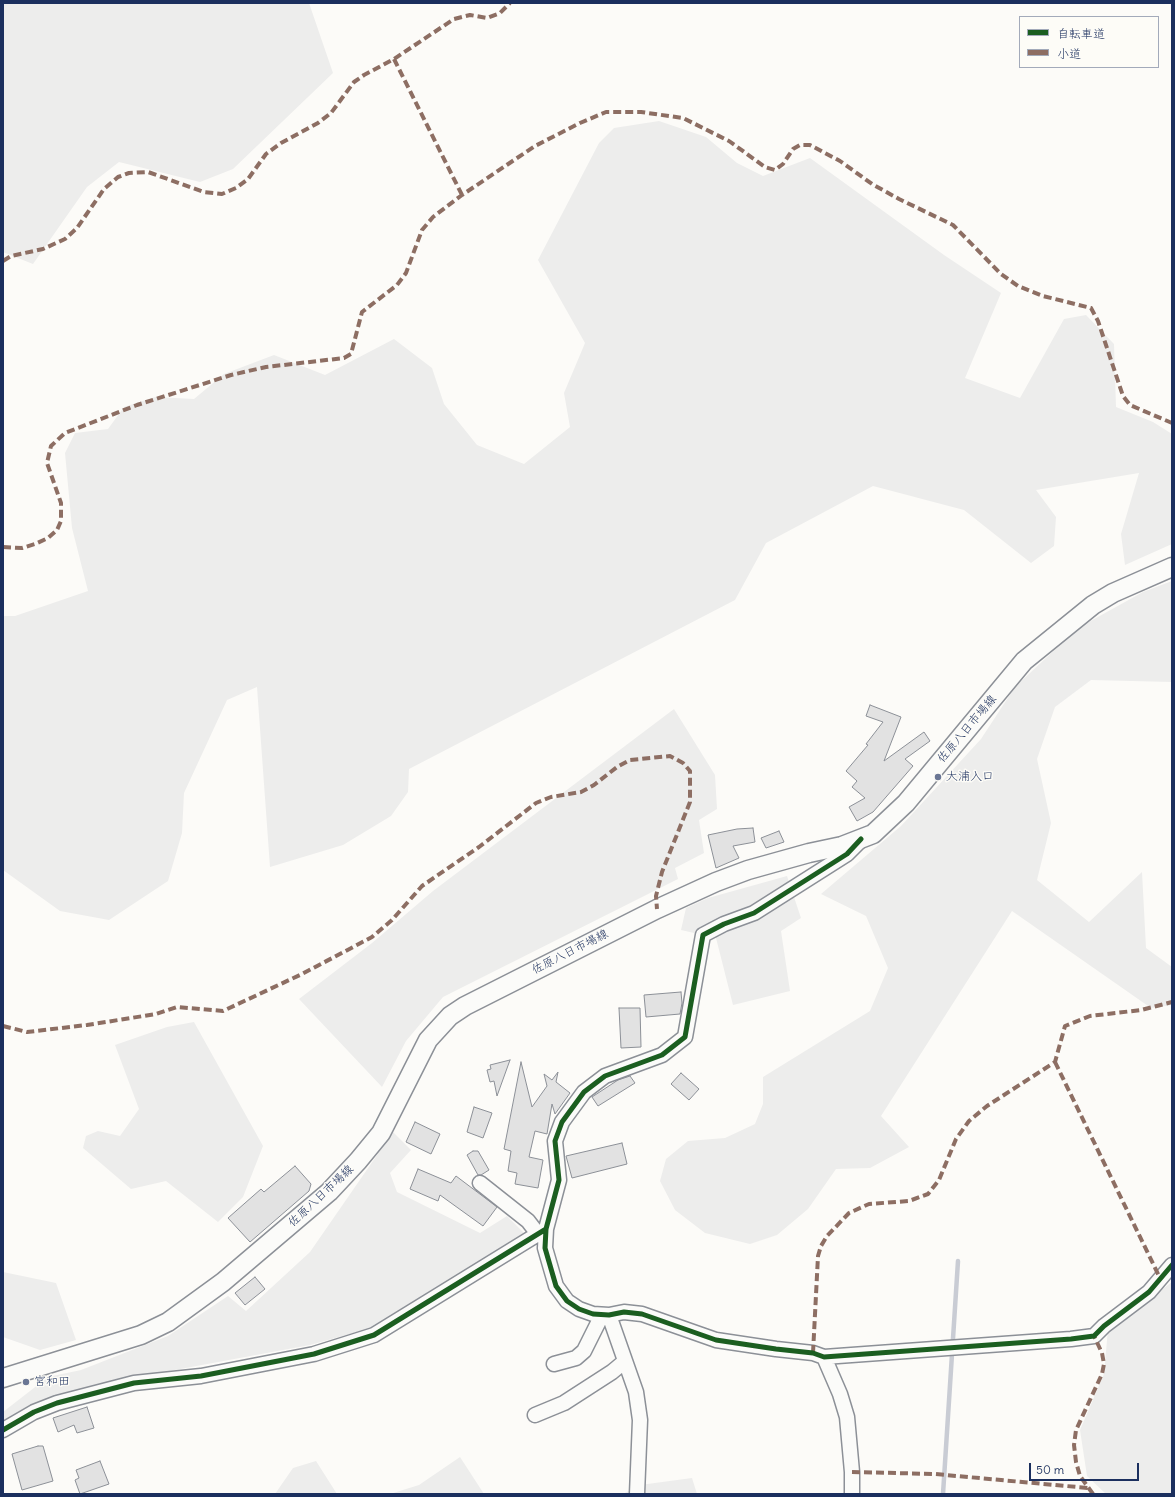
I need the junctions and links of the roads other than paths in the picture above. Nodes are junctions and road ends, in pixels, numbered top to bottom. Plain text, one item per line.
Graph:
1 (1172, 567) edge
2 (861, 840) junction
3 (480, 1183) dead end
4 (542, 1231) junction
5 (1172, 1265) edge
6 (605, 1315) junction
7 (824, 1357) junction
8 (624, 1362) junction
9 (554, 1364) dead end
10 (3, 1378) edge
11 (535, 1415) dead end
12 (3, 1430) edge
13 (637, 1494) edge
14 (852, 1494) edge

1 - 2 main road, 佐原八日市場線
2 - 4 street
2 - 10 main road, 佐原八日市場線
3 - 4 street
4 - 6 street
4 - 12 street
5 - 7 street
6 - 7 street
6 - 8 street
6 - 9 street
7 - 14 street
8 - 11 street
8 - 13 street

